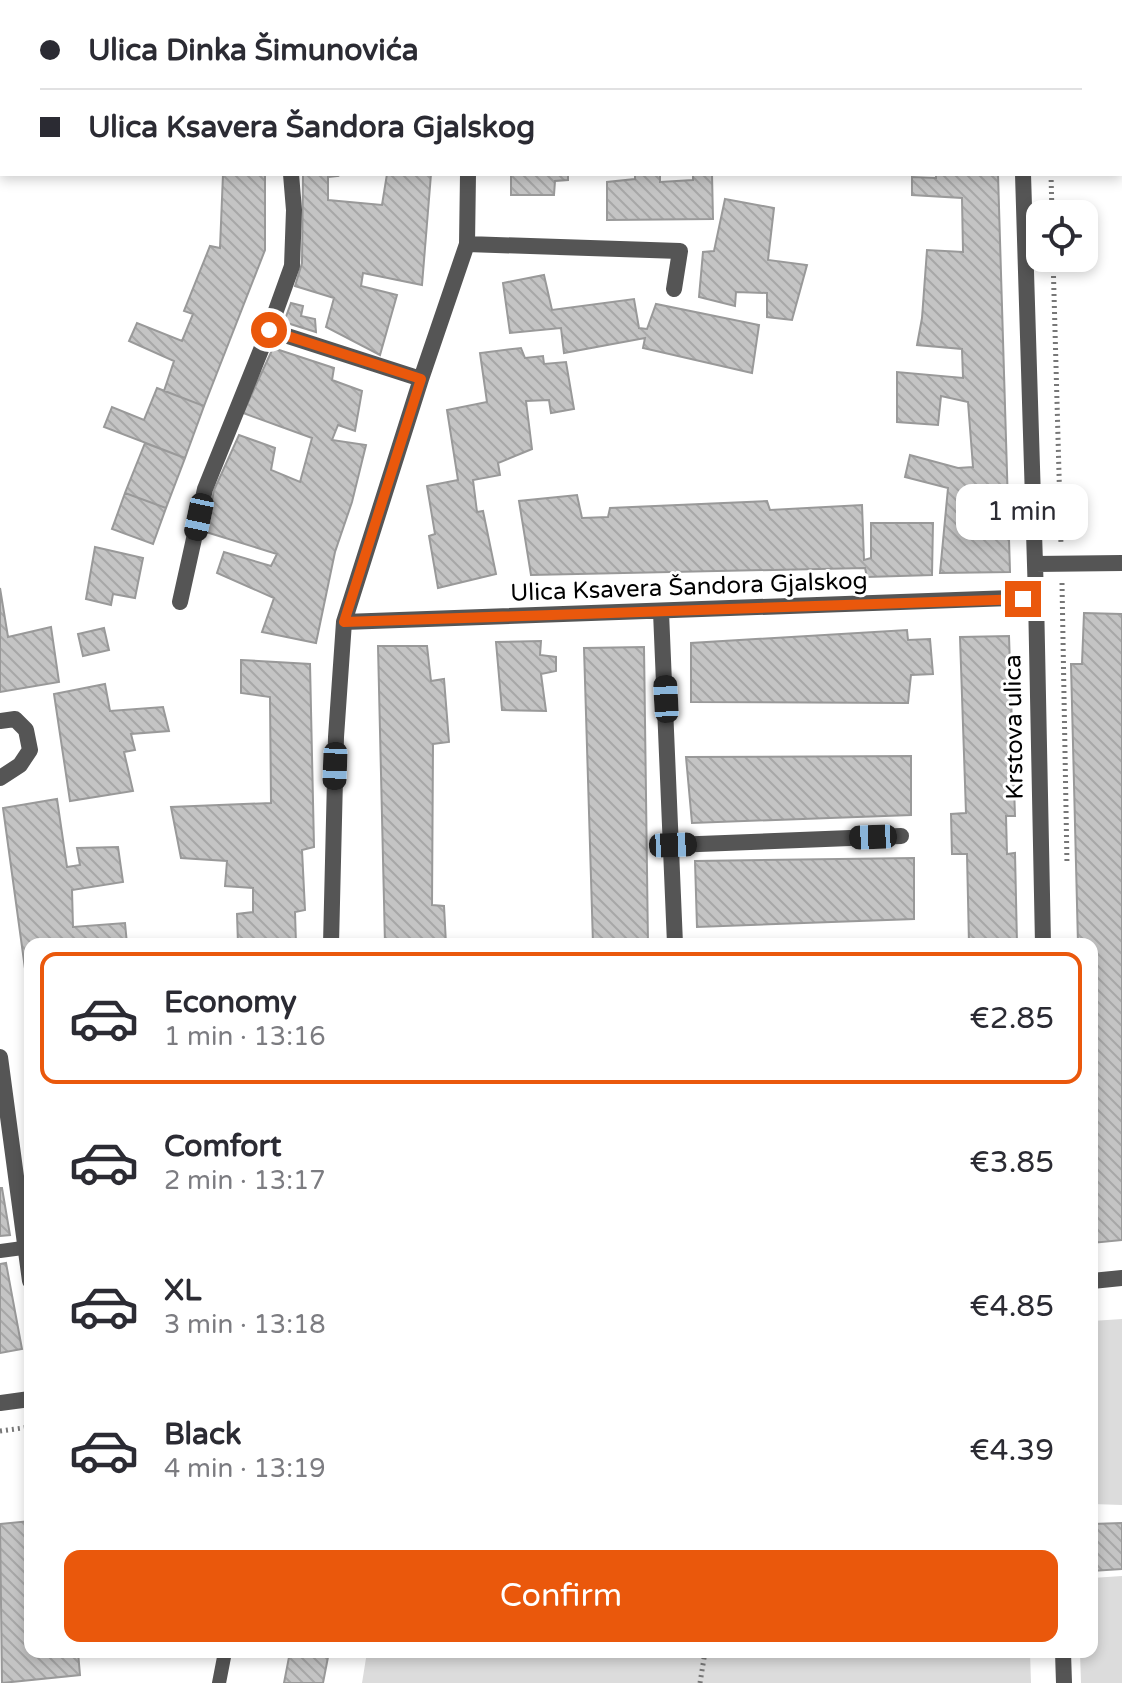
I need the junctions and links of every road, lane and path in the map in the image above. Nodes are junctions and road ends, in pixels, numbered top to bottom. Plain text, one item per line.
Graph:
1 (291, 176) edge
2 (468, 176) edge
3 (1023, 176) edge
4 (1051, 176) edge
5 (1052, 200) edge
6 (467, 244) junction
7 (674, 289) dead end
8 (269, 330) junction
9 (421, 379) junction
10 (1122, 563) edge
11 (1035, 564) junction
12 (1036, 597) junction
13 (180, 602) dead end
14 (661, 612) junction
15 (344, 622) junction
16 (0, 721) edge
17 (0, 778) edge
18 (901, 836) dead end
19 (673, 845) junction
20 (331, 938) edge
21 (675, 938) edge
22 (1043, 938) edge
23 (0, 1057) edge
24 (24, 1221) edge
25 (24, 1248) edge
26 (0, 1251) edge
27 (1122, 1278) edge
28 (1098, 1280) edge
29 (24, 1400) edge
30 (0, 1403) edge
31 (24, 1428) edge
32 (0, 1431) edge
33 (224, 1658) edge
34 (704, 1658) edge
35 (1063, 1658) edge
36 (219, 1683) edge
37 (700, 1683) edge
38 (1064, 1683) edge

1 - 8 street
2 - 6 street
3 - 11 street, Krstova ulica
4 - 5 path
6 - 7 street
6 - 9 street
8 - 9 street
8 - 13 street
9 - 15 street
10 - 11 street
11 - 12 street, Krstova ulica
12 - 14 street, Ulica Ksavera Šandora Gjalskog
12 - 22 street, Krstova ulica
14 - 15 street, Ulica Ksavera Šandora Gjalskog
14 - 19 street
15 - 20 street
16 - 17 street
18 - 19 street
19 - 21 street
23 - 24 street
25 - 26 lane
27 - 28 street
29 - 30 street
31 - 32 path
33 - 36 lane
34 - 37 path
35 - 38 street

